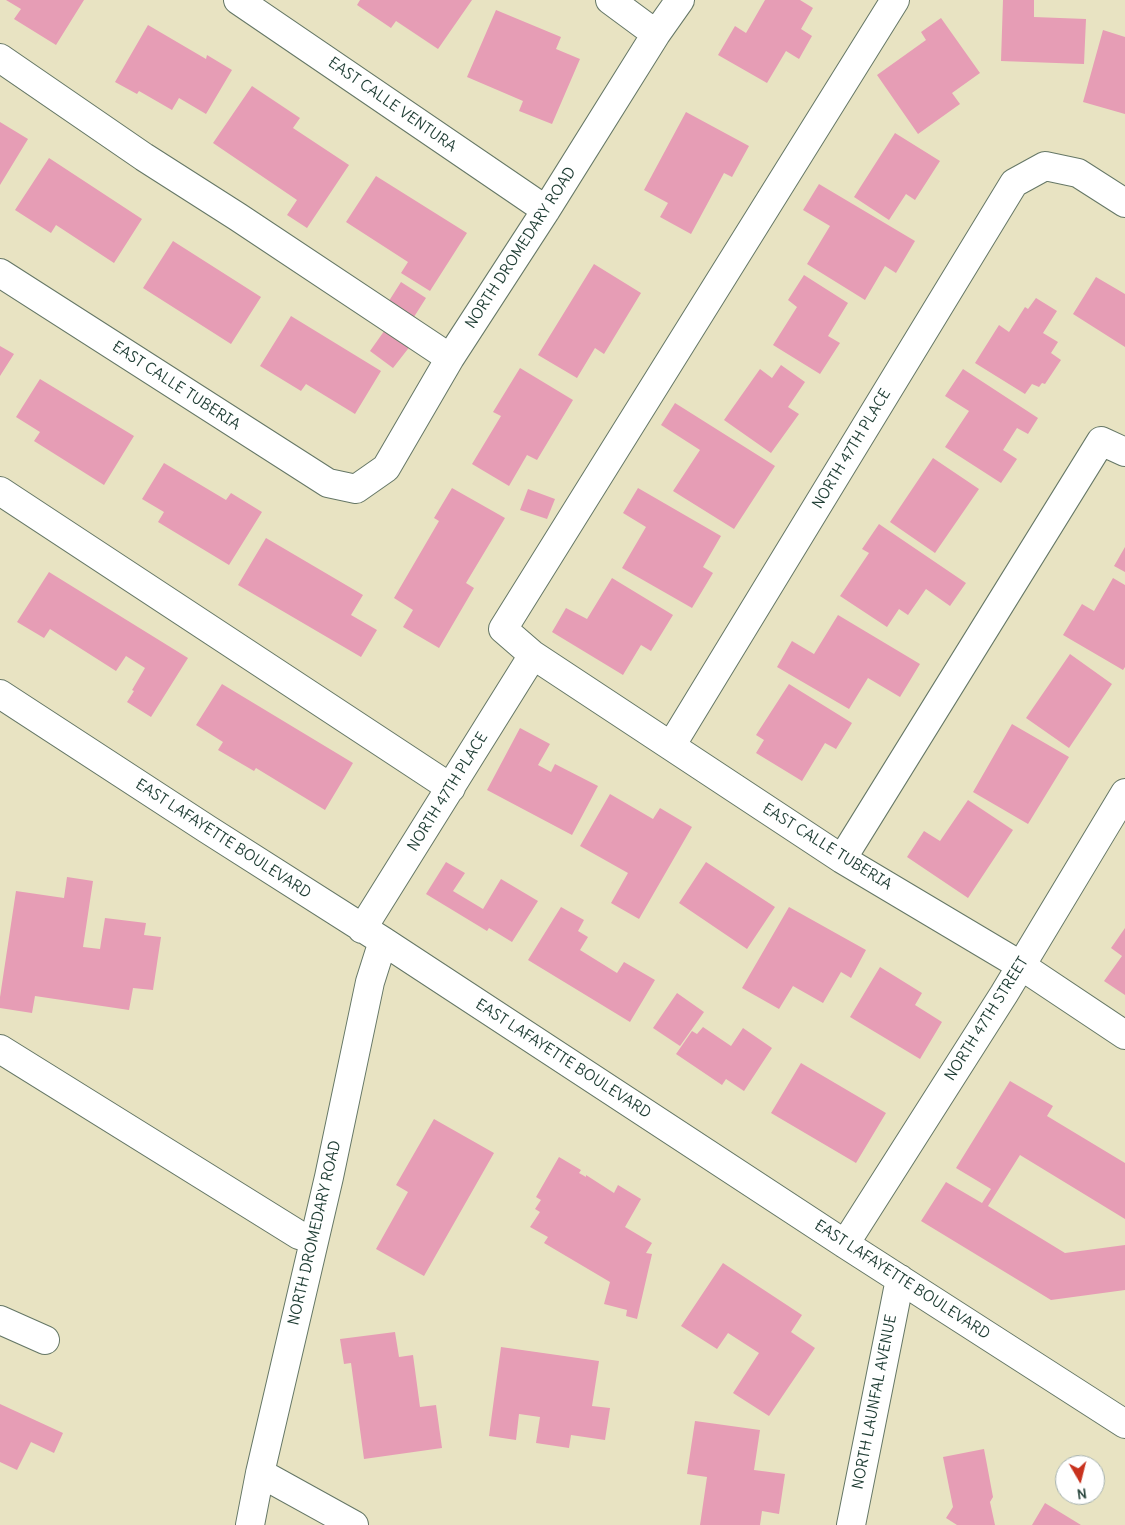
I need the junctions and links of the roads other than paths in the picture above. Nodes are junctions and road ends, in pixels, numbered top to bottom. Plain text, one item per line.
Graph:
1 (238, 0) edge
2 (610, 0) edge
3 (680, 0) edge
4 (895, 0) edge
5 (656, 34) junction
6 (0, 58) edge
7 (1125, 203) edge
8 (546, 210) junction
9 (0, 273) edge
10 (450, 358) junction
11 (1125, 452) edge
12 (356, 489) joint
13 (0, 491) edge
14 (533, 655) junction
15 (0, 694) edge
16 (672, 746) junction
17 (451, 788) junction
18 (1125, 793) edge
19 (842, 858) junction
20 (372, 935) junction
21 (1020, 965) junction
22 (1125, 1035) edge
23 (0, 1050) edge
24 (314, 1240) junction
25 (845, 1244) junction
26 (900, 1279) junction
27 (0, 1320) edge
28 (46, 1340) dead end
29 (1125, 1424) edge
30 (260, 1473) junction
31 (250, 1525) edge
32 (354, 1525) edge
33 (851, 1525) edge

1 - 8 street, EAST CALLE VENTURA
2 - 5 street
3 - 5 street, NORTH DROMEDARY ROAD
4 - 14 street, EAST CALLE TUBERIA
5 - 8 street, NORTH DROMEDARY ROAD
6 - 10 street
7 - 16 street, NORTH 47TH PLACE
8 - 10 street, NORTH DROMEDARY ROAD
9 - 12 street, EAST CALLE TUBERIA
10 - 12 street, NORTH DROMEDARY ROAD
11 - 19 street
13 - 17 street
14 - 16 street, EAST CALLE TUBERIA
14 - 17 street, NORTH 47TH PLACE
15 - 20 street, EAST LAFAYETTE BOULEVARD
16 - 19 street, EAST CALLE TUBERIA
17 - 20 street, NORTH 47TH PLACE
18 - 21 street, NORTH 47TH STREET
19 - 21 street, EAST CALLE TUBERIA
20 - 24 street, NORTH DROMEDARY ROAD
20 - 25 street, EAST LAFAYETTE BOULEVARD
21 - 22 street, EAST CALLE TUBERIA
21 - 25 street, NORTH 47TH STREET
23 - 24 street
24 - 30 street, NORTH DROMEDARY ROAD
25 - 26 street, EAST LAFAYETTE BOULEVARD
26 - 29 street, EAST LAFAYETTE BOULEVARD
26 - 33 street, NORTH LAUNFAL AVENUE
27 - 28 street
30 - 31 street, NORTH DROMEDARY ROAD
30 - 32 street

